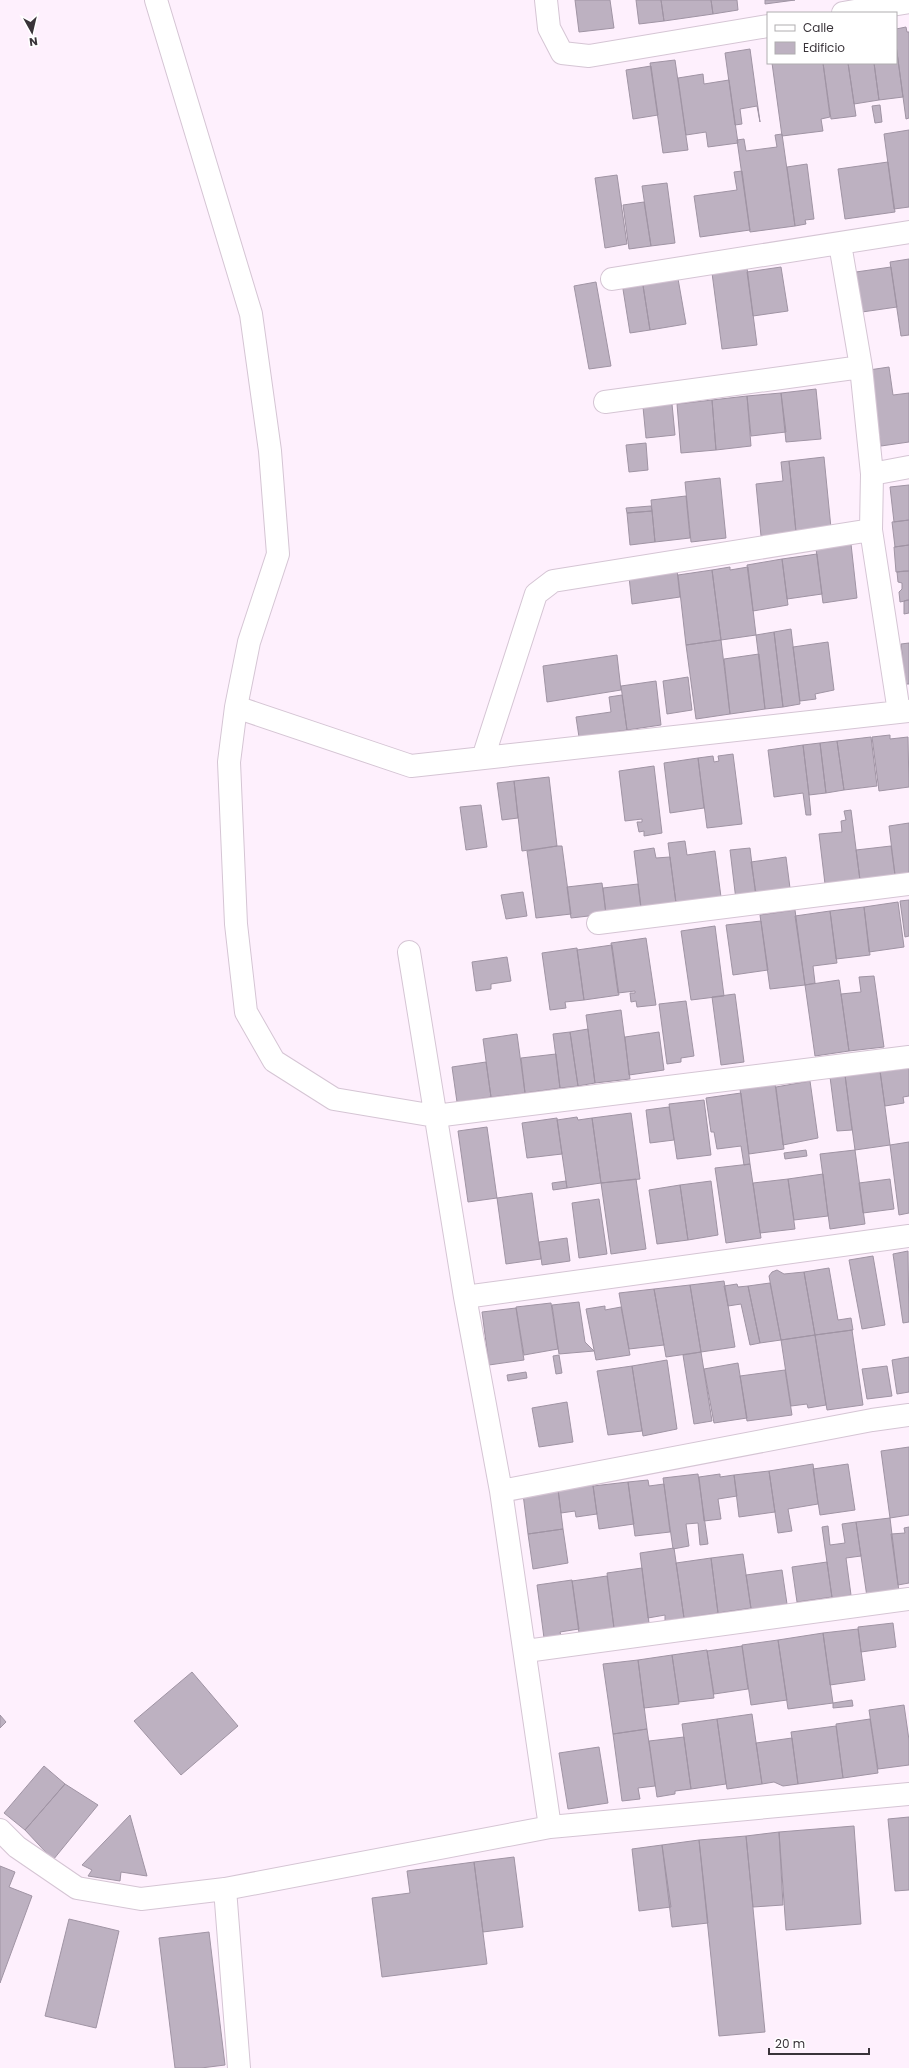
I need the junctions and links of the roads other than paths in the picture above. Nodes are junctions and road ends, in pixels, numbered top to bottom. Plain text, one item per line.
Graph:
1 (156, 0) edge
2 (546, 0) edge
3 (909, 2) edge
4 (849, 12) edge
5 (767, 26) edge
6 (909, 232) edge
7 (840, 244) junction
8 (612, 278) dead end
9 (860, 367) junction
10 (605, 402) dead end
11 (909, 467) edge
12 (872, 474) junction
13 (871, 530) junction
14 (236, 706) junction
15 (904, 711) edge
16 (483, 758) junction
17 (909, 884) edge
18 (598, 923) dead end
19 (409, 952) dead end
20 (909, 1057) edge
21 (435, 1116) junction
22 (909, 1236) edge
23 (465, 1297) junction
24 (909, 1415) edge
25 (501, 1491) junction
26 (909, 1599) edge
27 (526, 1651) junction
28 (909, 1794) edge
29 (550, 1827) junction
30 (0, 1830) edge
31 (225, 1889) junction
32 (239, 2068) edge

1 - 14 street
2 - 5 street
3 - 4 street
6 - 7 street
7 - 8 street
7 - 9 street
9 - 10 street
9 - 12 street
11 - 12 street
12 - 13 street
13 - 15 street
13 - 16 street
14 - 16 street
14 - 21 street
15 - 16 street
17 - 18 street
19 - 21 street
20 - 21 street
21 - 23 street
22 - 23 street
23 - 25 street
24 - 25 street
25 - 27 street
26 - 27 street
27 - 29 street
28 - 29 street
29 - 31 street
30 - 31 street
31 - 32 street

